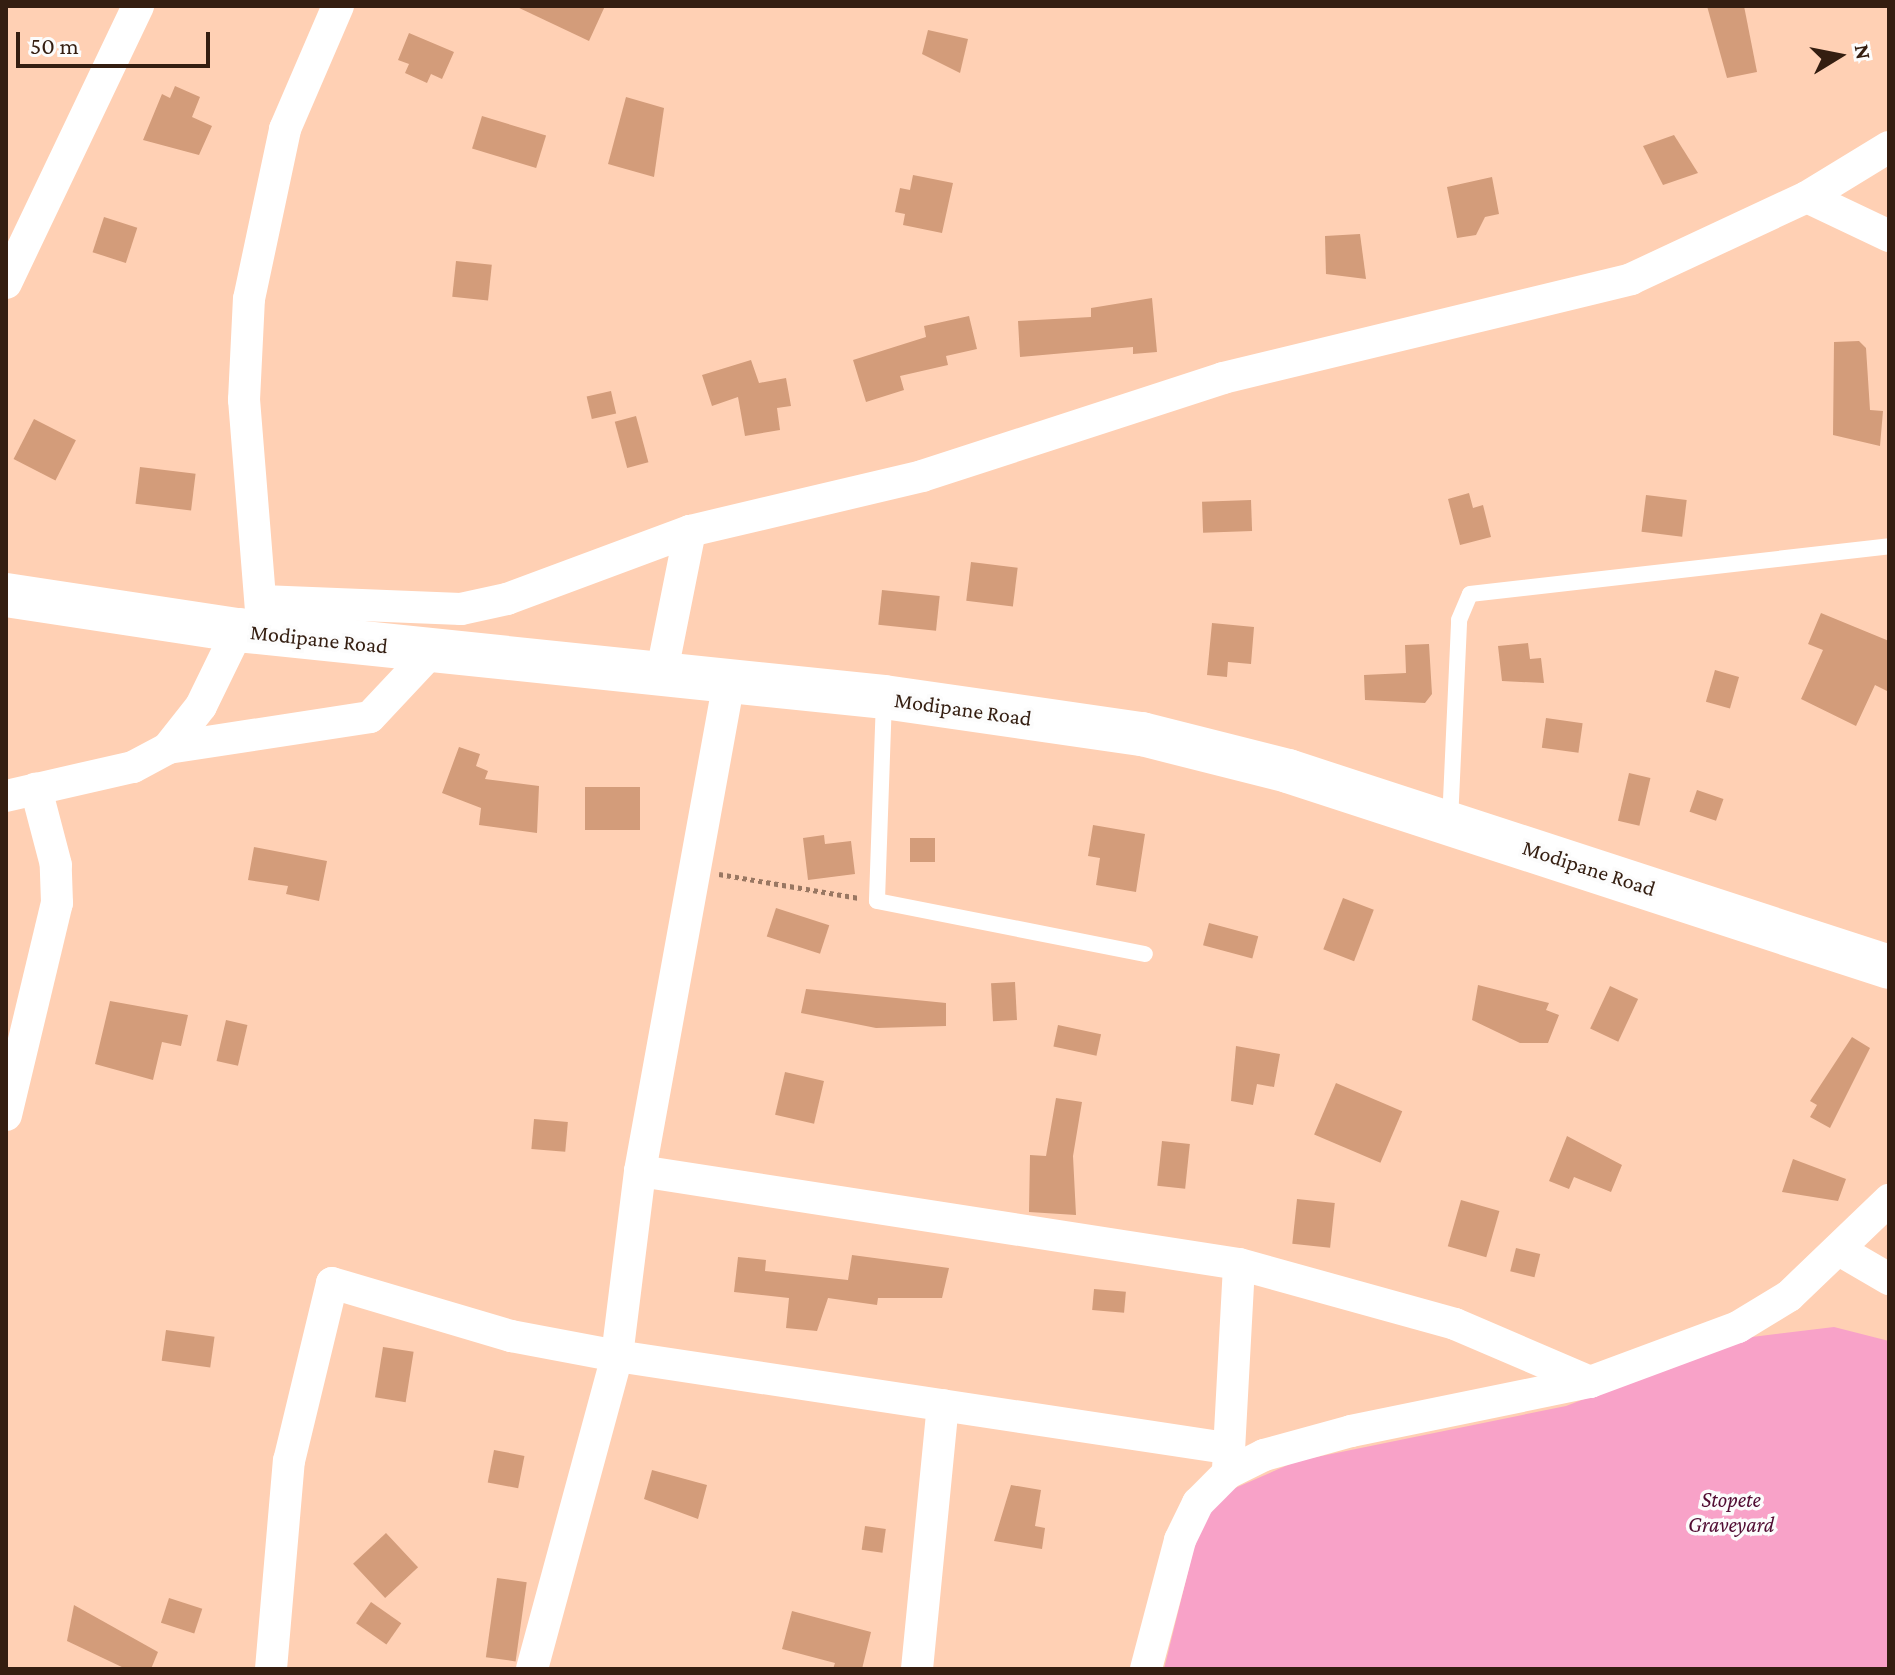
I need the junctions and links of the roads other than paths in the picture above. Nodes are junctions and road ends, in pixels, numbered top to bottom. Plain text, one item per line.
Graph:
1 (138, 6) edge
2 (338, 6) edge
3 (1889, 147) edge
4 (1807, 197) junction
5 (1889, 236) edge
6 (6, 283) edge
7 (690, 531) junction
8 (1889, 546) edge
9 (6, 595) edge
10 (254, 621) junction
11 (431, 652) junction
12 (661, 676) junction
13 (728, 686) junction
14 (884, 697) junction
15 (168, 748) junction
16 (21, 792) edge
17 (1450, 823) junction
18 (1145, 954) dead end
19 (1889, 967) edge
20 (6, 1115) edge
21 (640, 1171) junction
22 (1889, 1200) edge
23 (1841, 1251) junction
24 (1239, 1264) junction
25 (1889, 1279) edge
26 (617, 1356) junction
27 (1590, 1382) junction
28 (943, 1405) junction
29 (1227, 1460) junction
30 (271, 1669) edge
31 (532, 1669) edge
32 (917, 1669) edge
33 (1146, 1669) edge

1 - 6 street
2 - 10 street
3 - 4 street
4 - 5 street
4 - 7 street
7 - 10 street
7 - 12 street
8 - 17 lane
9 - 10 main road, Modipane Road
10 - 11 main road, Modipane Road
10 - 15 street
11 - 12 main road, Modipane Road
11 - 15 street
12 - 13 main road, Modipane Road
13 - 14 main road, Modipane Road
13 - 21 street
14 - 17 main road, Modipane Road
14 - 18 lane
15 - 16 street
16 - 20 street
17 - 19 main road, Modipane Road
21 - 24 street
21 - 26 street
22 - 23 street
23 - 25 street
23 - 27 street
24 - 27 street
24 - 29 street
26 - 28 street
26 - 30 street
26 - 31 street
27 - 29 street
28 - 29 street
28 - 32 street
29 - 33 street

